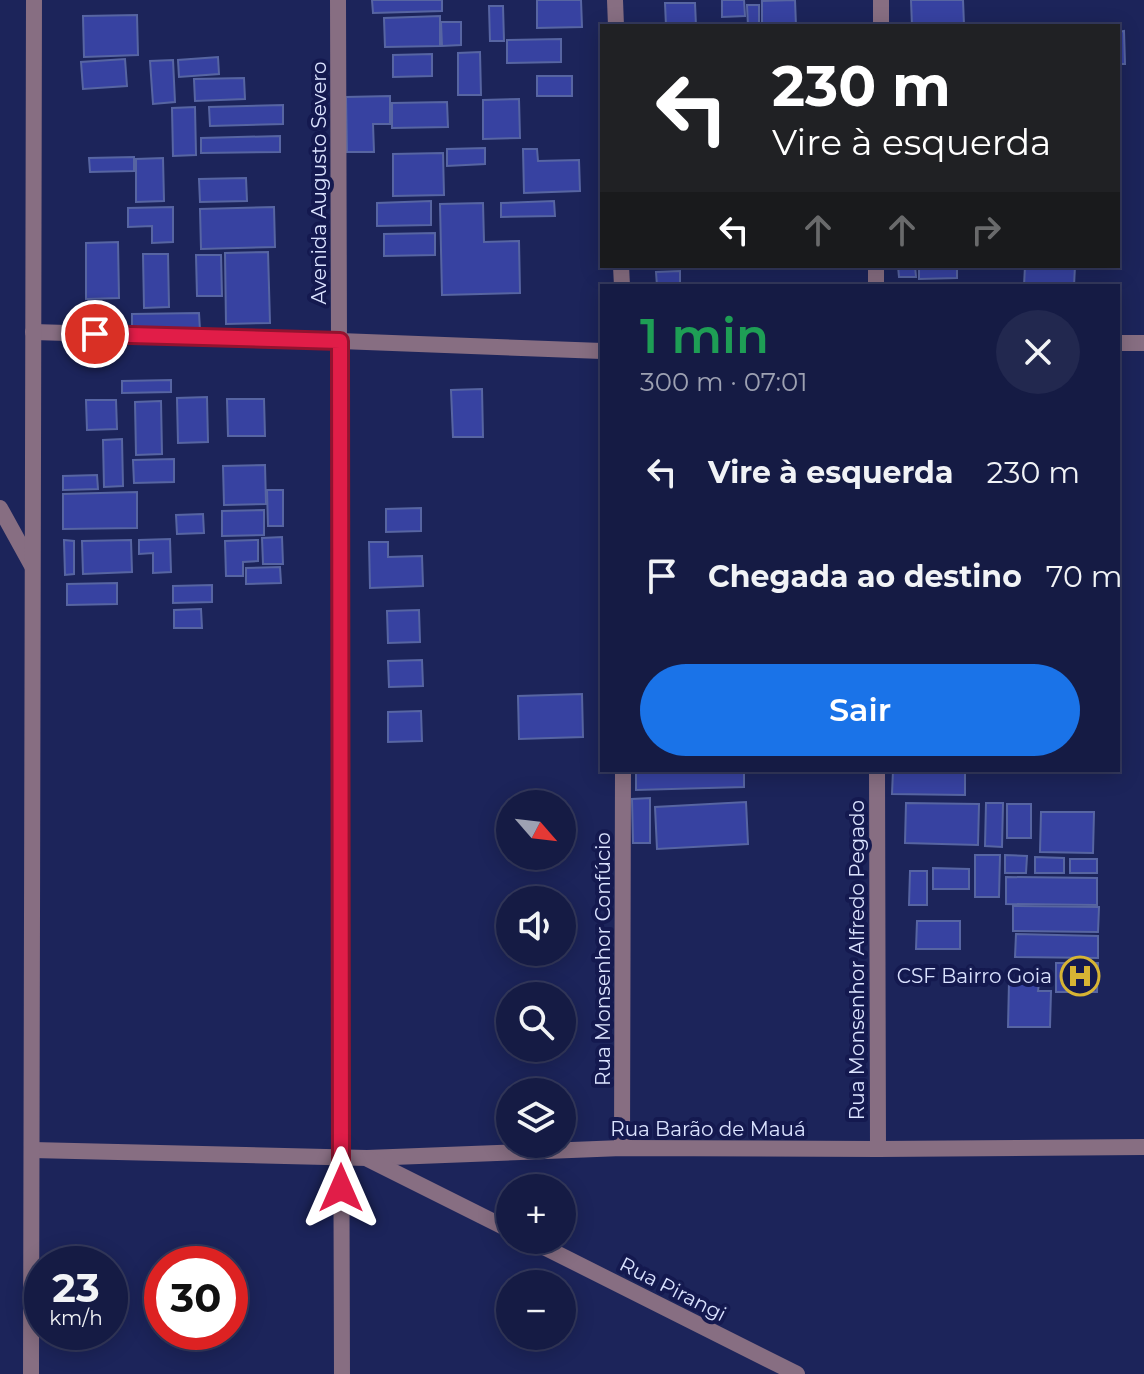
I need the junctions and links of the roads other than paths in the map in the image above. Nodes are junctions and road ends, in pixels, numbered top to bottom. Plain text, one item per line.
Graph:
1 (34, 0) edge
2 (338, 0) edge
3 (615, 0) edge
4 (881, 0) edge
5 (616, 24) edge
6 (881, 24) edge
7 (33, 332) junction
8 (340, 341) junction
9 (1120, 343) edge
10 (1144, 343) edge
11 (600, 351) edge
12 (0, 508) edge
13 (33, 568) junction
14 (623, 772) edge
15 (877, 772) edge
16 (1144, 1147) edge
17 (622, 1148) junction
18 (878, 1149) junction
19 (32, 1150) junction
20 (341, 1157) junction
21 (367, 1158) junction
22 (496, 1223) edge
23 (558, 1254) edge
24 (31, 1374) edge
25 (342, 1374) edge
26 (797, 1374) edge

1 - 7 street
2 - 8 street, Avenida Augusto Severo
3 - 5 street
4 - 6 street
7 - 8 street
7 - 13 street
8 - 11 street
8 - 20 street, Avenida Augusto Severo
9 - 10 street
12 - 13 street
13 - 19 street
14 - 17 street, Rua Monsenhor Confúcio
15 - 18 street, Rua Monsenhor Alfredo Pegado
16 - 18 street, Rua Barão de Mauá
17 - 18 street, Rua Barão de Mauá
17 - 21 street, Rua Barão de Mauá
19 - 20 street, Rua Barão de Mauá
19 - 24 street
20 - 21 street, Rua Barão de Mauá
20 - 25 street, Avenida Augusto Severo
21 - 22 street
23 - 26 street, Rua Pirangi

